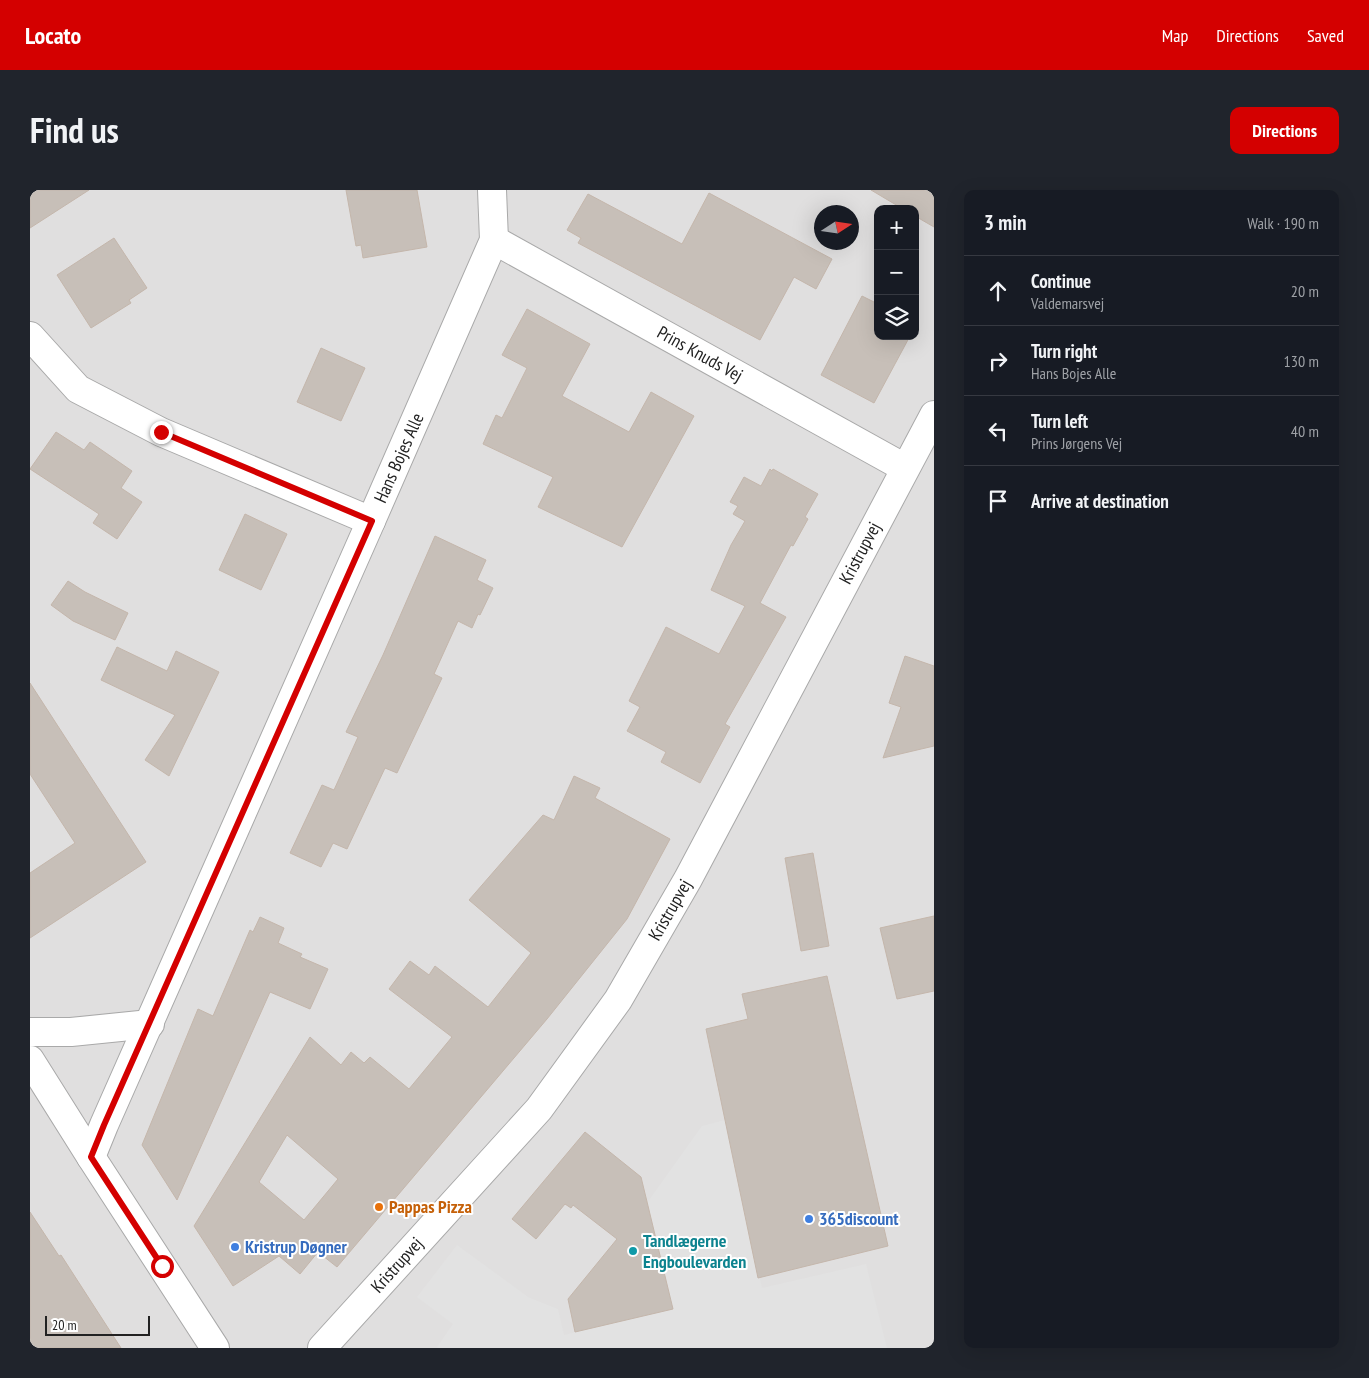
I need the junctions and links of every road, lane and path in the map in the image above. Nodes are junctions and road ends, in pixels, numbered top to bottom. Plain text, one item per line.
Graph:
1 (492, 190) edge
2 (494, 240) junction
3 (30, 336) edge
4 (934, 415) edge
5 (905, 468) junction
6 (372, 521) junction
7 (150, 1024) junction
8 (30, 1032) edge
9 (30, 1060) edge
10 (91, 1157) junction
11 (215, 1348) edge
12 (322, 1348) edge

1 - 2 street, Hans Bojes Alle
2 - 5 street, Prins Knuds Vej
2 - 6 street, Hans Bojes Alle
3 - 6 street
4 - 5 street, Kristrupvej
5 - 12 street, Kristrupvej
6 - 7 street, Hans Bojes Alle
7 - 8 street
7 - 10 street, Hans Bojes Alle
9 - 10 street
10 - 11 street

